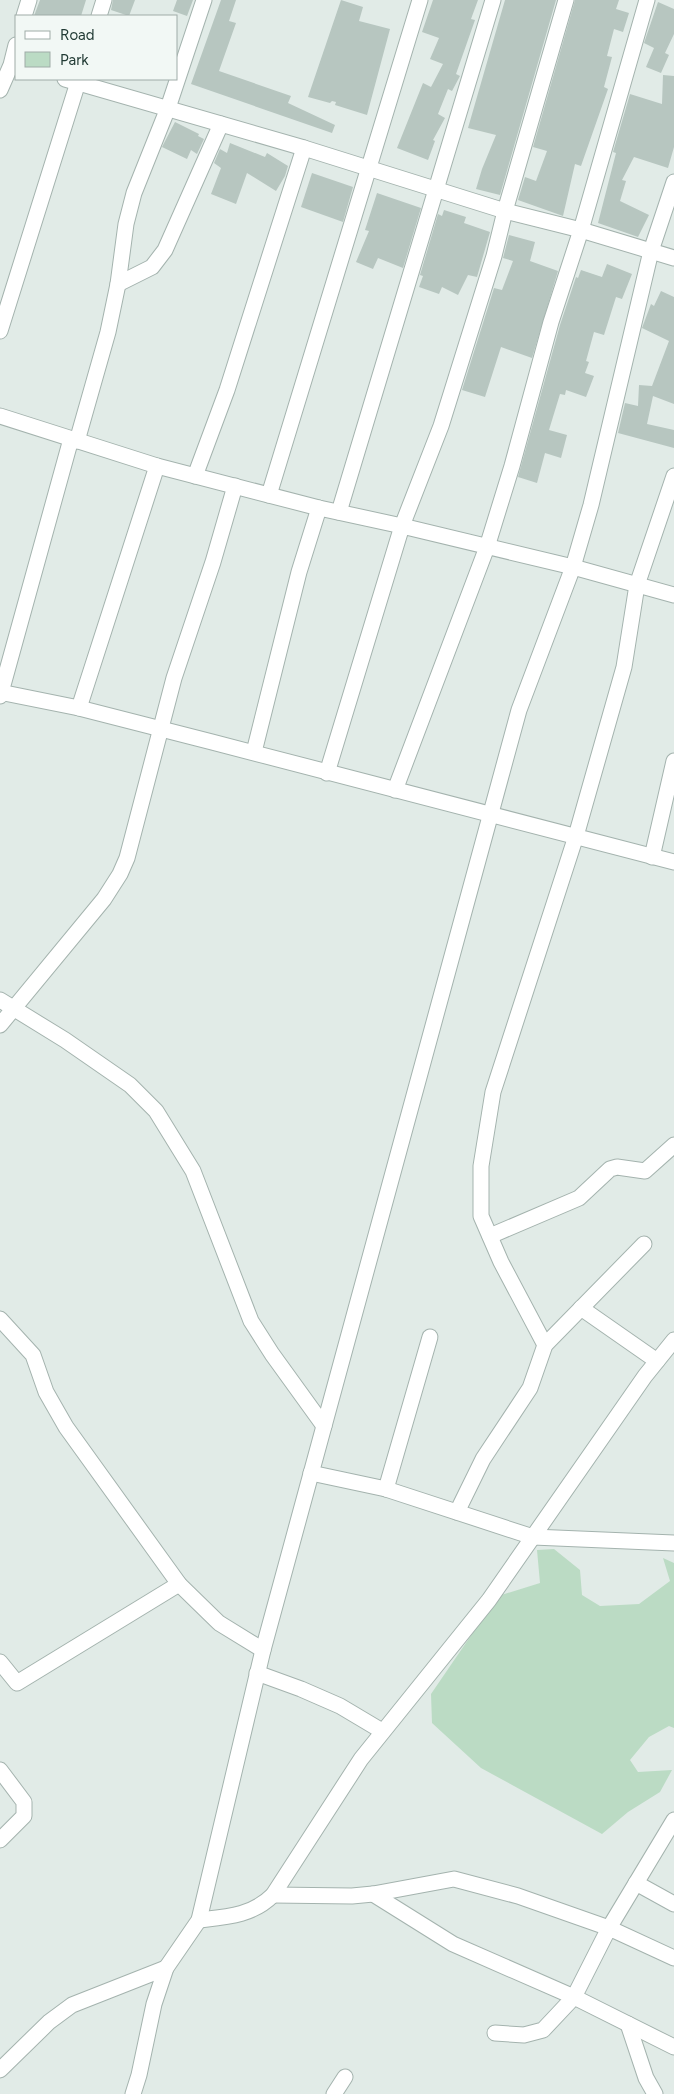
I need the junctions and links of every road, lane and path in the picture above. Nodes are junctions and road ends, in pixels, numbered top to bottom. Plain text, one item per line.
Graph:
1 (29, 0) edge
2 (104, 0) edge
3 (204, 0) edge
4 (420, 0) edge
5 (494, 0) edge
6 (566, 0) edge
7 (648, 0) edge
8 (24, 15) edge
9 (98, 15) edge
10 (15, 48) edge
11 (9, 64) edge
12 (178, 78) edge
13 (74, 80) edge
14 (177, 80) edge
15 (0, 90) edge
16 (168, 108) junction
17 (221, 124) junction
18 (304, 148) junction
19 (367, 168) junction
20 (674, 182) edge
21 (436, 188) junction
22 (505, 211) junction
23 (581, 230) junction
24 (652, 251) junction
25 (674, 258) edge
26 (118, 284) junction
27 (0, 330) edge
28 (0, 416) edge
29 (74, 440) junction
30 (157, 466) junction
31 (195, 476) junction
32 (674, 476) edge
33 (235, 486) junction
34 (269, 495) junction
35 (319, 508) junction
36 (339, 512) junction
37 (402, 526) junction
38 (487, 547) junction
39 (573, 567) junction
40 (637, 585) junction
41 (674, 595) edge
42 (0, 694) edge
43 (79, 708) junction
44 (162, 729) junction
45 (254, 752) junction
46 (674, 762) edge
47 (327, 773) junction
48 (395, 790) junction
49 (492, 814) junction
50 (576, 836) junction
51 (652, 857) junction
52 (674, 862) edge
53 (0, 1000) edge
54 (14, 1009) junction
55 (0, 1025) edge
56 (674, 1145) edge
57 (490, 1236) junction
58 (644, 1244) dead end
59 (582, 1308) junction
60 (0, 1319) edge
61 (430, 1337) dead end
62 (674, 1340) edge
63 (546, 1345) junction
64 (656, 1361) junction
65 (324, 1426) junction
66 (311, 1473) junction
67 (386, 1489) junction
68 (457, 1512) junction
69 (533, 1538) junction
70 (674, 1543) edge
71 (180, 1584) junction
72 (263, 1650) junction
73 (0, 1662) edge
74 (257, 1673) junction
75 (382, 1731) junction
76 (0, 1770) edge
77 (674, 1820) edge
78 (0, 1840) edge
79 (636, 1883) junction
80 (373, 1894) junction
81 (273, 1895) junction
82 (674, 1904) edge
83 (199, 1920) junction
84 (609, 1928) junction
85 (674, 1958) edge
86 (166, 1968) junction
87 (574, 1997) junction
88 (628, 2024) junction
89 (495, 2033) dead end
90 (674, 2047) edge
91 (0, 2070) edge
92 (345, 2078) dead end
93 (133, 2094) edge
94 (334, 2094) edge
95 (656, 2094) edge

1 - 8 street
2 - 9 street
3 - 12 street
4 - 19 street
5 - 21 street
6 - 22 street
7 - 23 street
10 - 11 street
11 - 15 street
13 - 16 street
13 - 27 street
14 - 16 street
16 - 17 street
16 - 26 street
17 - 18 street
17 - 26 street
18 - 19 street
18 - 31 street
19 - 21 street
19 - 34 street
20 - 24 street
21 - 22 street
21 - 36 street
22 - 23 street
22 - 37 street
23 - 24 street
23 - 38 street
24 - 25 street
24 - 39 street
26 - 29 street
28 - 29 street
29 - 30 street
29 - 42 street
30 - 31 street
30 - 43 street
31 - 33 street
32 - 40 street
33 - 34 street
33 - 44 street
34 - 35 street
35 - 36 street
35 - 45 street
36 - 37 street
37 - 38 street
37 - 47 street
38 - 39 street
38 - 48 street
39 - 40 street
39 - 49 street
40 - 41 street
40 - 50 street
42 - 43 street
43 - 44 street
44 - 45 street
44 - 54 street
45 - 47 street
46 - 51 street
47 - 48 street
48 - 49 street
49 - 50 street
49 - 65 street
50 - 51 street
50 - 57 street
51 - 52 street
53 - 54 street
54 - 55 street
54 - 65 street
56 - 57 street
57 - 63 street
58 - 59 street
59 - 63 street
59 - 64 street
60 - 71 street
61 - 67 street
62 - 64 street
63 - 68 street
64 - 69 street
65 - 66 street
66 - 67 street
66 - 72 street
67 - 68 street
68 - 69 street
69 - 70 street
69 - 75 street
71 - 72 street
71 - 73 street
72 - 74 street
74 - 75 street
74 - 83 street
75 - 81 street
76 - 78 street
77 - 79 street
79 - 82 street
79 - 84 street
80 - 81 street
80 - 84 street
80 - 87 street
81 - 83 street
83 - 86 street
84 - 85 street
84 - 87 street
86 - 91 street
86 - 93 street
87 - 88 street
87 - 89 street
88 - 90 street
88 - 95 street
92 - 94 street

